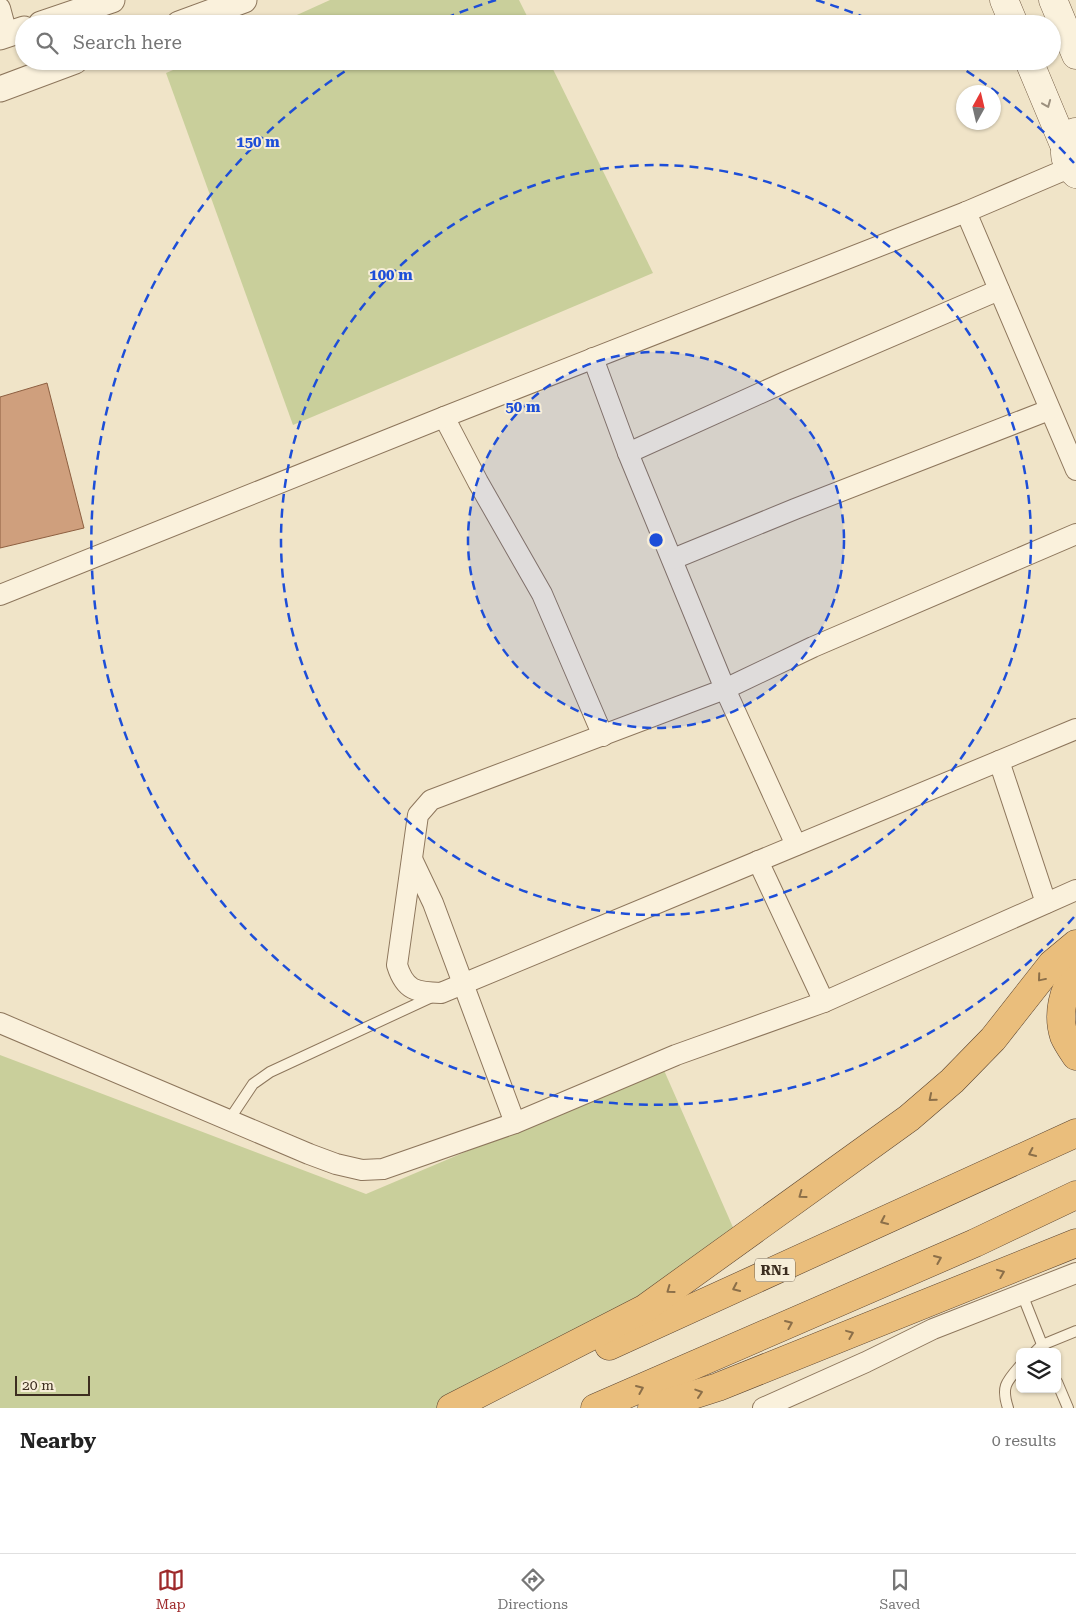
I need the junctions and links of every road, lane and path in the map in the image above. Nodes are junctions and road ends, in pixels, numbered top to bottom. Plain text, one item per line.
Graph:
1 (244, 0) edge
2 (1004, 0) edge
3 (1053, 0) edge
4 (108, 1) edge
5 (0, 8) edge
6 (67, 15) edge
7 (203, 15) edge
8 (1010, 15) edge
9 (1059, 15) edge
10 (1061, 19) edge
11 (10, 33) edge
12 (1076, 55) edge
13 (51, 70) edge
14 (1033, 70) edge
15 (0, 89) edge
16 (1071, 155) edge
17 (966, 212) junction
18 (998, 290) junction
19 (593, 358) junction
20 (1049, 410) junction
21 (444, 417) junction
22 (628, 453) junction
23 (1076, 470) edge
24 (1076, 534) edge
25 (673, 559) junction
26 (0, 595) edge
27 (725, 689) junction
28 (1076, 728) edge
29 (603, 736) junction
30 (999, 761) junction
31 (796, 845) junction
32 (412, 859) junction
33 (758, 861) junction
34 (1076, 890) edge
35 (1046, 903) junction
36 (1076, 944) edge
37 (1076, 972) edge
38 (463, 983) junction
39 (442, 992) junction
40 (824, 1002) junction
41 (0, 1023) edge
42 (1076, 1056) edge
43 (229, 1120) junction
44 (515, 1124) junction
45 (1076, 1133) edge
46 (1076, 1195) edge
47 (1076, 1243) edge
48 (1076, 1273) edge
49 (1022, 1294) junction
50 (1076, 1331) edge
51 (1040, 1348) edge
52 (1045, 1348) edge
53 (1016, 1371) edge
54 (1061, 1391) edge
55 (771, 1406) edge
56 (451, 1408) edge
57 (475, 1408) edge
58 (596, 1408) edge
59 (652, 1408) edge
60 (1008, 1408) edge
61 (1068, 1408) edge

1 - 7 street
2 - 8 main road
3 - 9 main road
4 - 6 street
5 - 11 street
10 - 12 main road
13 - 15 street
14 -> 16 main road
16 - 17 street
17 - 18 street
17 - 19 street
18 - 20 street
18 - 22 street
19 - 21 street
19 - 22 street
20 - 23 street
20 - 25 street
21 - 26 street
21 - 29 street
22 - 25 street
24 - 27 street
25 - 27 street
27 - 29 street
27 - 31 street
28 - 30 street
29 - 32 street
30 - 31 street
30 - 35 street
31 - 33 street
32 - 38 street
32 - 39 street
33 - 38 street
33 - 40 street
34 - 35 street
35 - 40 street
36 -> 56 highway
37 - 42 highway
38 - 39 street
38 - 44 street
39 - 43 lane
40 - 44 street
41 - 43 street
43 - 44 street
45 -> 57 highway, RN1
58 -> 46 highway
59 -> 47 highway
48 - 49 street
49 - 51 lane
49 - 55 street
50 - 52 lane
53 - 60 lane
54 - 61 lane

